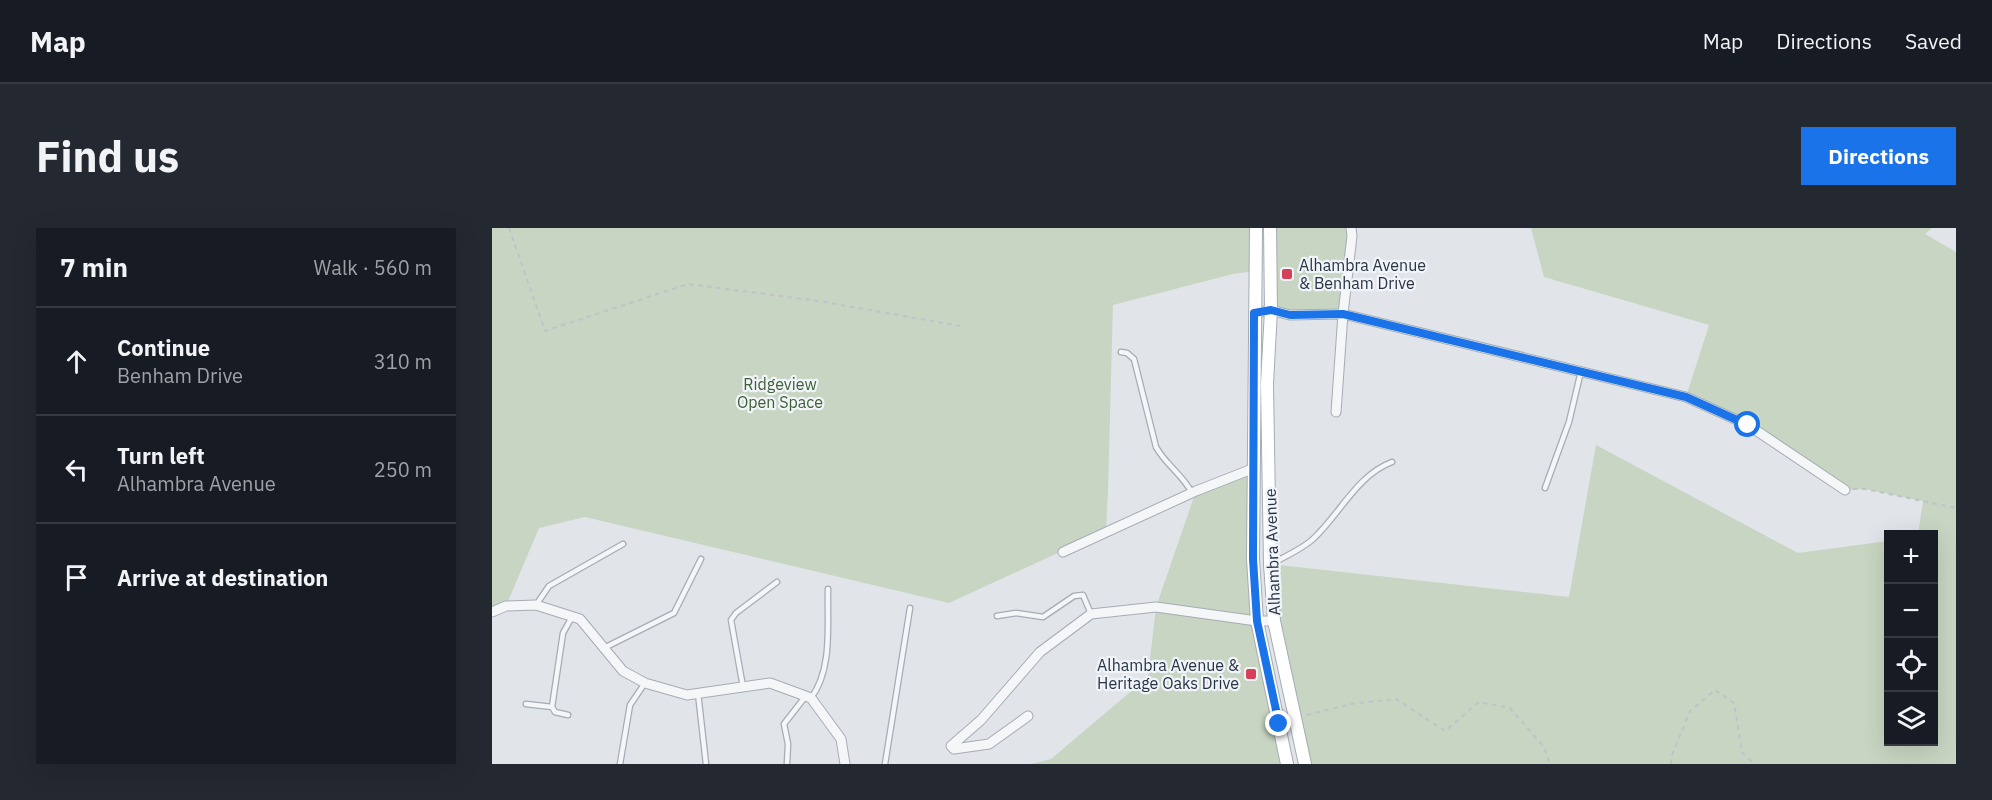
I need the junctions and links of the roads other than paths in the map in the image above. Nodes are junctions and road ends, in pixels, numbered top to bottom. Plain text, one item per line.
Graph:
1 (1256, 228) edge
2 (1270, 228) edge
3 (1351, 228) edge
4 (1271, 310) junction
5 (1254, 313) junction
6 (1343, 314) junction
7 (1121, 352) dead end
8 (1581, 371) junction
9 (1336, 412) dead end
10 (1392, 462) dead end
11 (1252, 469) junction
12 (1545, 488) dead end
13 (1845, 490) road end
14 (1192, 493) junction
15 (623, 544) dead end
16 (1063, 552) dead end
17 (701, 559) dead end
18 (1270, 564) junction
19 (777, 582) dead end
20 (828, 589) dead end
21 (536, 605) junction
22 (910, 608) dead end
23 (492, 612) edge
24 (1091, 614) junction
25 (572, 616) junction
26 (997, 616) dead end
27 (1257, 621) junction
28 (1274, 621) junction
29 (604, 648) junction
30 (645, 683) junction
31 (743, 687) junction
32 (698, 693) junction
33 (808, 697) junction
34 (526, 704) dead end
35 (552, 708) junction
36 (568, 715) dead end
37 (1028, 716) dead end
38 (620, 764) edge
39 (706, 764) edge
40 (787, 764) edge
41 (845, 764) edge
42 (885, 764) edge
43 (1287, 764) edge
44 (1305, 764) edge

1 - 5 main road, Alhambra Avenue
2 - 4 main road, Alhambra Avenue
3 - 6 street
4 - 5 street
4 - 6 street
4 - 18 main road, Alhambra Avenue
5 - 11 main road, Alhambra Avenue
6 - 8 street
6 - 9 street
7 - 14 lane
8 - 12 lane
8 - 13 street
10 - 18 lane
11 - 14 street
11 - 27 main road, Alhambra Avenue
14 - 16 street
15 - 21 lane
17 - 29 lane
18 - 28 main road, Alhambra Avenue
19 - 31 lane
20 - 33 lane
21 - 23 street
21 - 25 street
22 - 42 lane
24 - 26 lane
24 - 27 street
24 - 37 street
25 - 29 street
25 - 35 lane
27 - 28 street
27 - 43 main road, Alhambra Avenue
28 - 44 main road, Alhambra Avenue
29 - 30 street
30 - 32 street
30 - 38 lane
31 - 32 street
31 - 33 street
32 - 39 lane
33 - 40 lane
33 - 41 street
34 - 35 lane
35 - 36 lane

